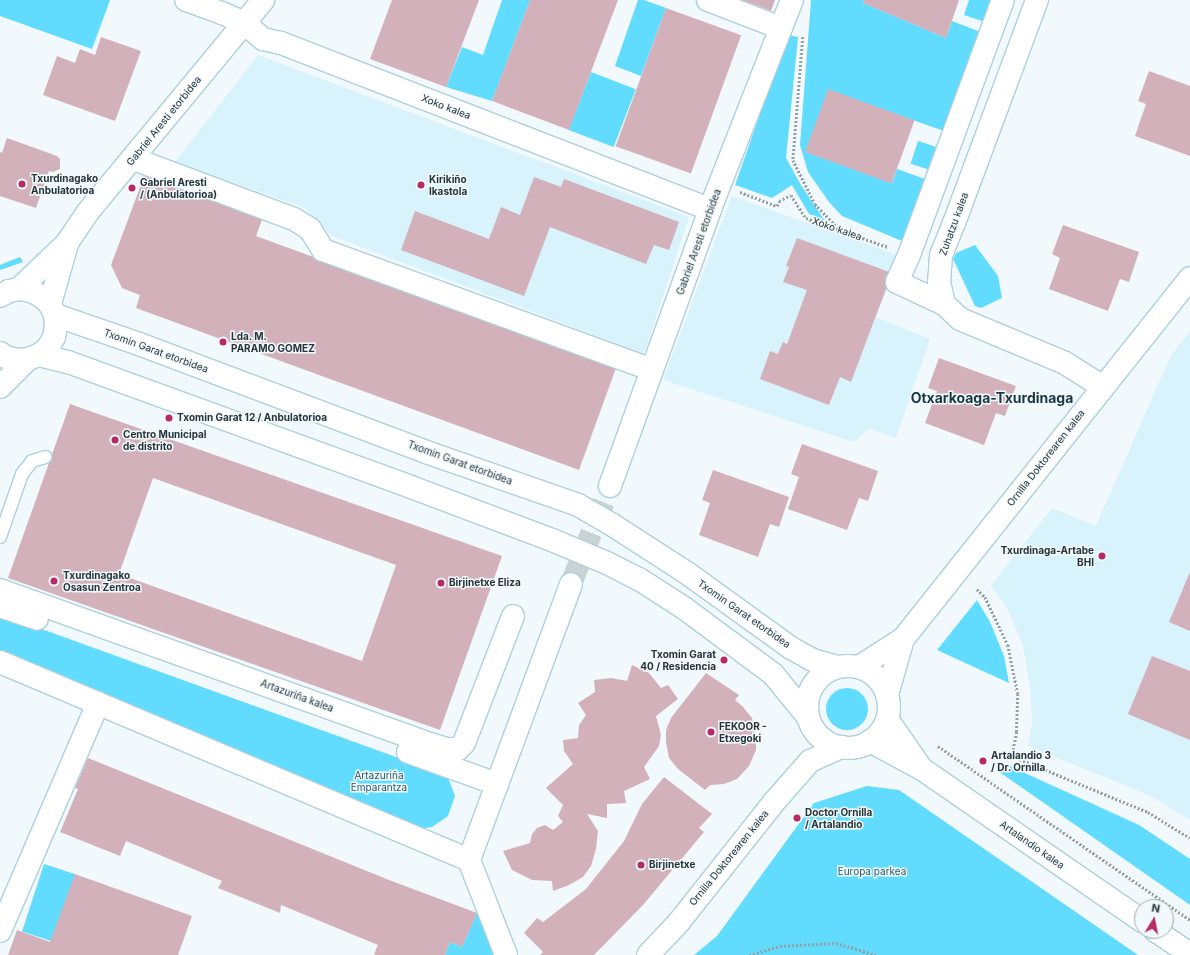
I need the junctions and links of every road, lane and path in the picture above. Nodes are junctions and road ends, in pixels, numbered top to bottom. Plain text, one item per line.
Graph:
1 (186, 0) edge
2 (263, 0) edge
3 (708, 0) edge
4 (792, 0) edge
5 (1003, 0) edge
6 (1037, 0) edge
7 (244, 23) junction
8 (781, 28) junction
9 (134, 159) junction
10 (735, 190) dead end
11 (710, 209) junction
12 (840, 229) junction
13 (67, 243) junction
14 (909, 255) junction
15 (1190, 278) edge
16 (5, 294) edge
17 (944, 304) junction
18 (52, 310) junction
19 (0, 353) edge
20 (34, 357) junction
21 (652, 370) junction
22 (1103, 386) junction
23 (0, 387) edge
24 (45, 457) dead end
25 (610, 486) tunnel mouth
26 (0, 537) edge
27 (571, 584) tunnel mouth
28 (977, 589) dead end
29 (0, 590) edge
30 (0, 606) edge
31 (513, 616) dead end
32 (903, 639) junction
33 (0, 662) edge
34 (837, 667) junction
35 (859, 667) junction
36 (887, 695) junction
37 (98, 703) junction
38 (887, 719) junction
39 (810, 722) junction
40 (870, 741) junction
41 (938, 746) dead end
42 (842, 747) junction
43 (810, 762) junction
44 (922, 769) junction
45 (497, 784) junction
46 (1190, 838) edge
47 (469, 860) junction
48 (1134, 915) edge
49 (1190, 920) edge
50 (0, 931) edge
51 (1168, 939) edge
52 (1190, 954) edge
53 (506, 955) edge
54 (648, 955) edge
55 (748, 955) edge
56 (876, 955) edge

1 - 7 street, Xoko kalea
2 - 7 street, Gabriel Aresti etorbidea
3 - 8 street
4 - 8 street, Gabriel Aresti etorbidea
5 - 14 street
6 - 17 street, Zuhatzu kalea
7 - 9 street, Gabriel Aresti etorbidea
7 - 11 street, Xoko kalea
8 - 11 street, Gabriel Aresti etorbidea
8 - 12 path
9 - 13 street, Gabriel Aresti etorbidea
9 - 21 street
10 - 12 path, Xoko kalea
11 - 21 street, Gabriel Aresti etorbidea
12 - 14 path, Xoko kalea
13 - 16 street
13 - 18 street
14 - 17 street
15 - 22 street, Ornilla Doktorearen kalea
16 - 18 street, Txomin Garat etorbidea
17 - 22 street
18 - 20 street
18 - 34 street, Txomin Garat etorbidea
19 - 20 street
20 - 23 street
20 - 39 street
21 - 25 street, Gabriel Aresti etorbidea
22 - 32 street, Ornilla Doktorearen kalea
24 - 26 lane
27 - 45 street
28 - 46 path
29 - 31 street, Artazuriña kalea
30 - 45 street
32 - 35 street, Ornilla Doktorearen kalea
32 - 36 street, Ornilla Doktorearen kalea
33 - 37 street
34 - 35 street
34 - 39 street
35 - 36 street
36 - 38 street
37 - 47 street
37 - 50 street
38 - 40 street
38 - 44 street, Artalandio kalea
39 - 42 street
39 - 43 street
40 - 42 street
40 - 44 street, Artalandio kalea
41 - 49 path
42 - 43 street, Ornilla Doktorearen kalea
43 - 54 street, Ornilla Doktorearen kalea
44 - 48 street, Artalandio kalea
45 - 47 street
47 - 53 street
51 - 52 street
55 - 56 path

